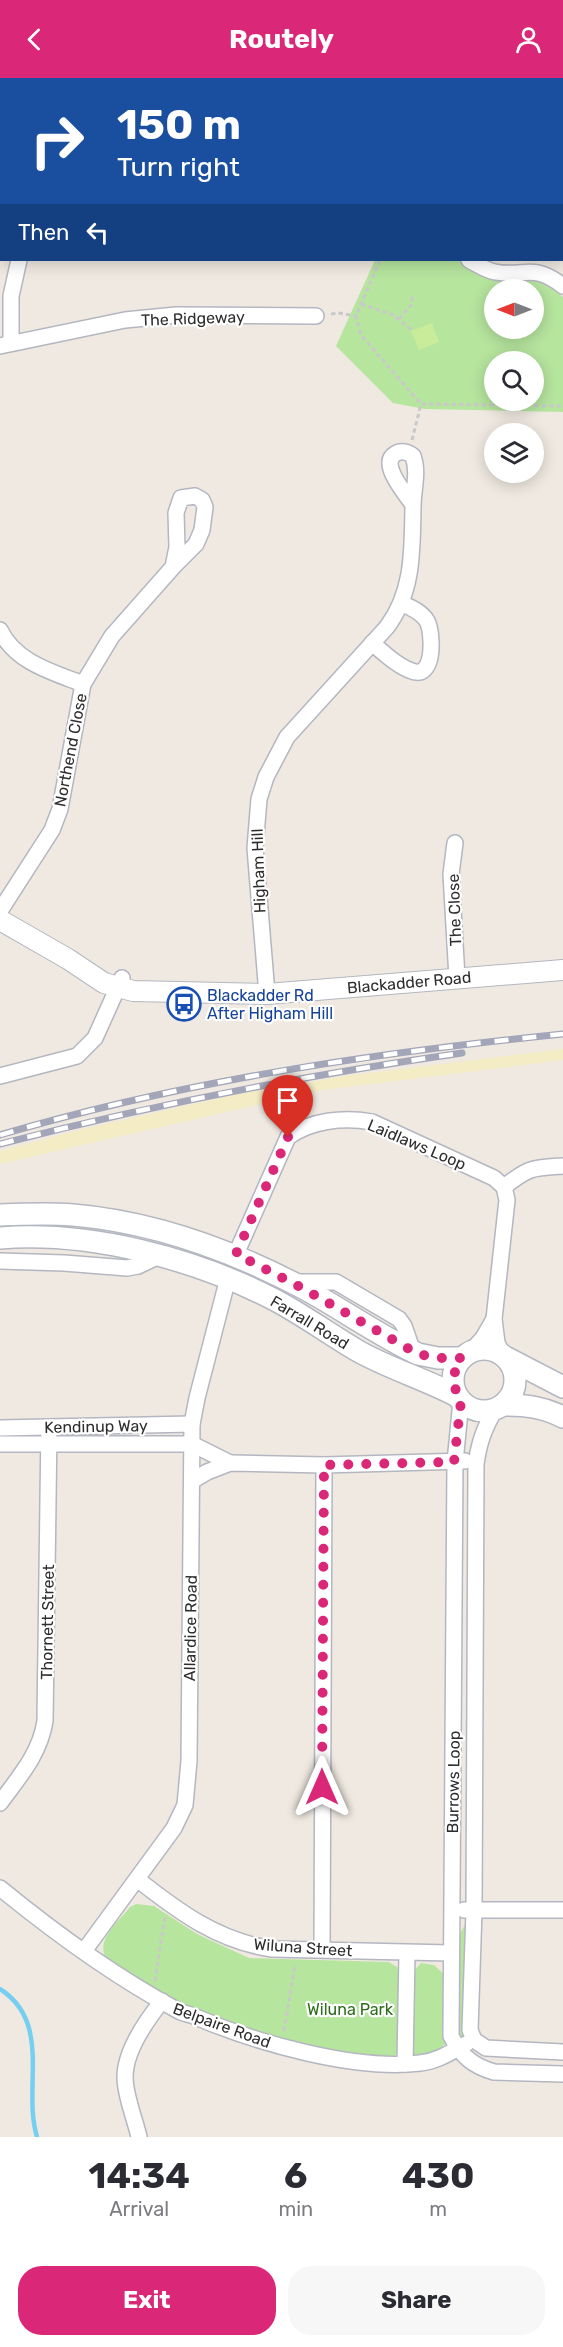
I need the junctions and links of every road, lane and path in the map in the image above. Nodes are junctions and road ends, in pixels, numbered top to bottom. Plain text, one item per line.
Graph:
1 (20, 261) edge
2 (380, 261) edge
3 (471, 261) edge
4 (563, 286) edge
5 (413, 294) dead end
6 (361, 304) junction
7 (316, 316) joint
8 (356, 316) junction
9 (399, 320) junction
10 (412, 330) dead end
11 (6, 345) edge
12 (420, 404) junction
13 (563, 406) edge
14 (409, 453) junction
15 (413, 505) junction
16 (172, 567) dead end
17 (401, 603) junction
18 (0, 630) edge
19 (372, 644) junction
20 (83, 684) junction
21 (455, 843) dead end
22 (0, 911) edge
23 (0, 920) edge
24 (563, 970) edge
25 (457, 978) junction
26 (121, 983) junction
27 (267, 994) junction
28 (0, 1076) edge
29 (563, 1166) edge
30 (504, 1187) junction
31 (0, 1215) edge
32 (0, 1238) edge
33 (236, 1254) junction
34 (159, 1256) junction
35 (0, 1261) edge
36 (228, 1278) junction
37 (494, 1318) junction
38 (466, 1355) junction
39 (505, 1357) junction
40 (563, 1387) edge
41 (459, 1398) junction
42 (499, 1407) junction
43 (563, 1417) edge
44 (192, 1424) junction
45 (120, 1426) junction
46 (49, 1427) junction
47 (0, 1428) edge
48 (120, 1443) junction
49 (0, 1444) edge
50 (49, 1444) junction
51 (192, 1444) junction
52 (477, 1460) junction
53 (454, 1462) junction
54 (230, 1463) junction
55 (324, 1465) junction
56 (192, 1481) junction
57 (476, 1565) junction
58 (454, 1566) junction
59 (454, 1642) junction
60 (476, 1642) junction
61 (475, 1718) junction
62 (454, 1719) junction
63 (453, 1795) junction
64 (474, 1795) junction
65 (0, 1803) edge
66 (137, 1879) junction
67 (3, 1896) edge
68 (452, 1910) junction
69 (563, 1910) edge
70 (474, 1911) junction
71 (165, 1914) dead end
72 (294, 1949) junction
73 (322, 1949) junction
74 (84, 1951) junction
75 (406, 1953) junction
76 (451, 1953) junction
77 (154, 1986) dead end
78 (162, 2001) junction
79 (291, 2036) dead end
80 (474, 2040) junction
81 (457, 2049) junction
82 (532, 2052) junction
83 (563, 2052) edge
84 (405, 2064) junction
85 (532, 2073) junction
86 (563, 2074) edge
87 (139, 2137) edge

1 - 11 street
2 - 6 path
3 - 4 street
5 - 9 path
6 - 8 path
6 - 9 path
7 - 8 path
7 - 11 street, The Ridgeway
8 - 12 path
9 - 10 path
12 - 13 path
12 - 14 path
14 - 15 street, Higham Hill
14 - 15 street
15 - 17 street, Higham Hill
16 - 20 street, Northend Close
17 - 19 street, Higham Hill
17 - 19 street
18 - 20 street
19 - 27 street, Higham Hill
20 - 22 street, Northend Close
21 - 25 street, The Close
23 - 26 street, Blackadder Road
24 - 25 street, Blackadder Road
25 - 27 street, Blackadder Road
26 - 27 street, Blackadder Road
26 - 28 street
29 - 30 street
30 - 33 street, Laidlaws Loop
30 - 37 street
31 - 33 main road, Farrall Road
32 - 34 main road, Farrall Road
33 - 38 main road, Farrall Road
34 - 35 street
34 - 36 main road, Farrall Road
36 - 41 main road, Farrall Road
36 - 44 street, Allardice Road
37 - 38 street
37 - 39 street
38 - 39 main road
38 - 41 main road
39 - 40 main road
39 - 42 main road
41 - 42 main road
41 - 53 street, Burrows Loop
42 - 43 main road
42 - 52 street, Burrows Loop
44 - 45 street, Kendinup Way
44 - 51 street, Allardice Road
45 - 46 street, Kendinup Way
45 - 48 street
46 - 47 street, Kendinup Way
46 - 50 street, Thornett Street
48 - 50 street, Kendinup Way
48 - 51 street, Kendinup Way
49 - 50 street, Kendinup Way
50 - 65 street, Thornett Street
51 - 54 street
51 - 56 street, Allardice Road
52 - 53 street
52 - 57 street, Burrows Loop
53 - 55 street
53 - 58 street, Burrows Loop
54 - 55 street
54 - 56 street
55 - 73 street
56 - 66 street, Allardice Road
57 - 58 street
57 - 60 street, Burrows Loop
58 - 59 street, Burrows Loop
59 - 60 street
59 - 62 street, Burrows Loop
60 - 61 street, Burrows Loop
61 - 62 street
61 - 64 street, Burrows Loop
62 - 63 street, Burrows Loop
63 - 64 street
63 - 68 street, Burrows Loop
64 - 70 street, Burrows Loop
66 - 72 street, Wiluna Street
66 - 74 street, Allardice Road
67 - 74 street, Belpaire Road
68 - 70 street
68 - 76 street, Burrows Loop
69 - 70 street
70 - 80 street, Burrows Loop
71 - 77 path
72 - 73 street, Wiluna Street
72 - 79 path
73 - 75 street, Wiluna Street
74 - 78 street, Belpaire Road
75 - 76 street, Wiluna Street
75 - 84 street
76 - 81 street, Burrows Loop
78 - 84 street, Belpaire Road
78 - 87 street
80 - 81 street, Belpaire Road
80 - 82 street
81 - 84 street, Belpaire Road
81 - 85 street
82 - 83 street
82 - 85 street
85 - 86 street

